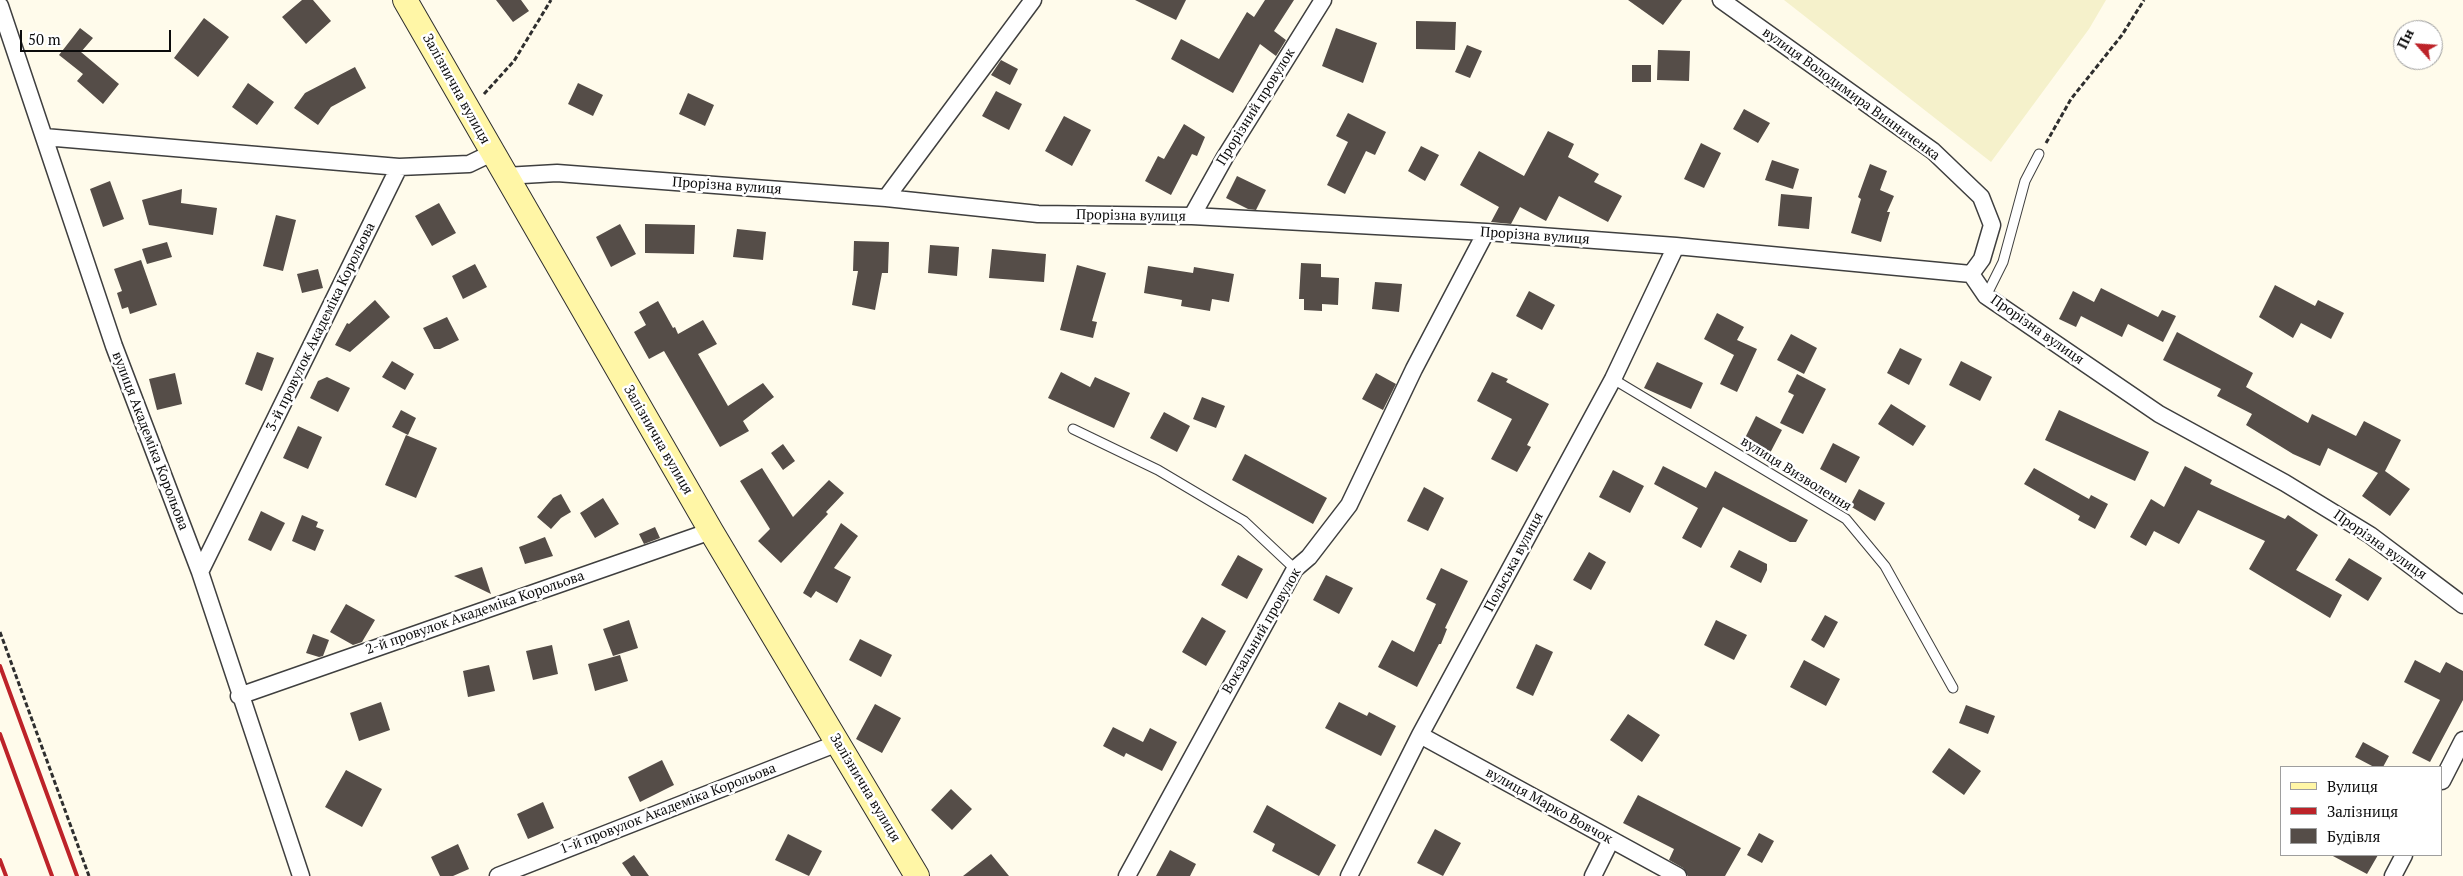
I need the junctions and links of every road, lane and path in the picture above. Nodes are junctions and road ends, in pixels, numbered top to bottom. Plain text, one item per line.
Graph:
1 (405, 0) edge
2 (551, 0) edge
3 (1033, 0) edge
4 (1323, 0) edge
5 (1721, 0) edge
6 (2144, 0) edge
7 (0, 6) edge
8 (467, 106) junction
9 (44, 137) junction
10 (492, 153) junction
11 (2040, 154) joint
12 (399, 167) junction
13 (505, 176) junction
14 (886, 198) junction
15 (1192, 216) junction
16 (1486, 232) junction
17 (1676, 246) junction
18 (1971, 274) junction
19 (1986, 296) junction
20 (1614, 378) junction
21 (1073, 429) dead end
22 (710, 531) junction
23 (1295, 569) junction
24 (200, 572) junction
25 (2463, 605) edge
26 (0, 632) edge
27 (1953, 688) dead end
28 (240, 696) junction
29 (1420, 735) junction
30 (2463, 740) edge
31 (838, 743) junction
32 (2443, 779) edge
33 (1611, 840) junction
34 (2403, 856) edge
35 (89, 876) edge
36 (301, 876) edge
37 (498, 876) edge
38 (917, 876) edge
39 (1127, 876) edge
40 (1349, 876) edge
41 (1593, 876) edge
42 (1678, 876) edge
43 (2393, 876) edge

1 - 8 street, Залізнична вулиця
2 - 8 path
3 - 14 street
4 - 15 street, Прорізний провулок
5 - 18 street, вулиця Володимира Винниченка
6 - 11 path
7 - 9 street, вулиця Академіка Корольова
8 - 10 street, Залізнична вулиця
9 - 12 street
9 - 24 street, вулиця Академіка Корольова
10 - 12 street
10 - 13 street, Залізнична вулиця
11 - 19 lane
12 - 24 street, 3-й провулок Академіка Корольова
13 - 14 street, Прорізна вулиця
13 - 22 street, Залізнична вулиця
14 - 15 street, Прорізна вулиця
15 - 16 street, Прорізна вулиця
16 - 17 street, Прорізна вулиця
16 - 23 street, Вокзальний провулок
17 - 18 street, Прорізна вулиця
17 - 20 street, Польська вулиця
18 - 19 street, Прорізна вулиця
19 - 25 street, Прорізна вулиця
20 - 27 lane, вулиця Визволення
20 - 29 street, Польська вулиця
21 - 23 lane
22 - 28 street, 2-й провулок Академіка Корольова
22 - 31 street, Залізнична вулиця
23 - 39 street, Вокзальний провулок
24 - 28 street, вулиця Академіка Корольова
26 - 35 path
28 - 36 street, вулиця Академіка Корольова
29 - 33 street, вулиця Марко Вовчок
29 - 40 street, Польська вулиця
30 - 32 street
31 - 37 street, 1-й провулок Академіка Корольова
31 - 38 street, Залізнична вулиця
33 - 41 street
33 - 42 street, вулиця Марко Вовчок
34 - 43 street

